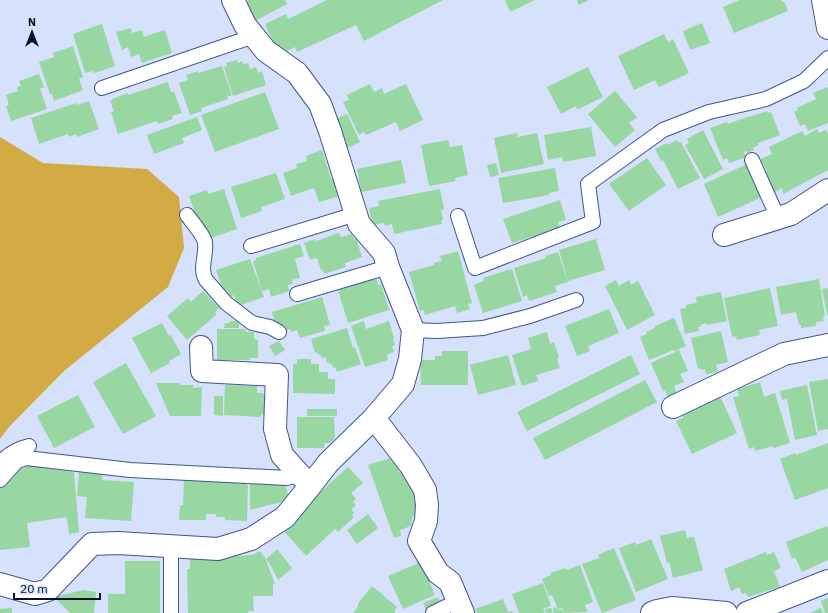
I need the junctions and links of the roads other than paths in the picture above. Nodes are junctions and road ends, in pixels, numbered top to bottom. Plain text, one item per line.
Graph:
1 (233, 0) edge
2 (823, 0) edge
3 (828, 28) edge
4 (254, 36) junction
5 (828, 58) edge
6 (102, 88) dead end
7 (752, 160) dead end
8 (828, 190) edge
9 (356, 214) junction
10 (187, 215) dead end
11 (458, 216) dead end
12 (778, 218) junction
13 (724, 235) dead end
14 (251, 246) dead end
15 (388, 267) junction
16 (297, 294) dead end
17 (576, 300) dead end
18 (413, 330) junction
19 (279, 332) dead end
20 (828, 345) edge
21 (201, 347) dead end
22 (673, 407) dead end
23 (374, 418) junction
24 (29, 446) dead end
25 (0, 463) edge
26 (305, 479) junction
27 (0, 480) edge
28 (171, 546) junction
29 (828, 581) edge
30 (0, 584) edge
31 (460, 607) edge
32 (171, 613) edge
33 (433, 613) edge
34 (652, 613) edge
35 (726, 613) edge
36 (747, 613) edge

1 - 4 street
2 - 3 street
4 - 6 lane
4 - 9 street
5 - 11 lane
7 - 12 lane
8 - 12 street
9 - 14 lane
9 - 15 street
10 - 19 lane
12 - 13 street
15 - 16 lane
15 - 18 street
17 - 18 lane
18 - 23 street
20 - 22 street
21 - 26 street
23 - 26 street
23 - 31 street
24 - 25 lane
26 - 27 lane
26 - 28 street
28 - 30 street
28 - 32 lane
29 - 36 street
31 - 33 lane
34 - 35 street

